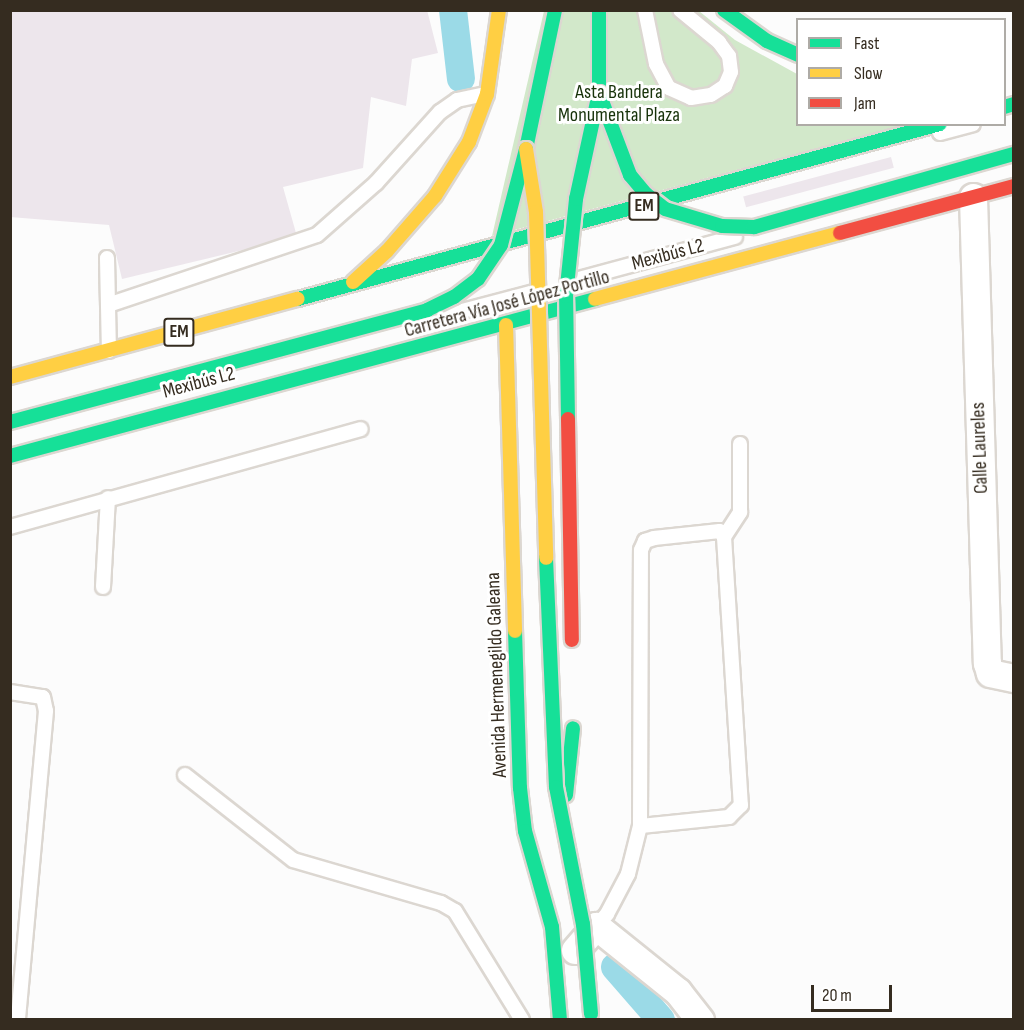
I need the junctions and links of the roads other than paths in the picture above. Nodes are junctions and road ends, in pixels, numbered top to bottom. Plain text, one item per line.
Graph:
1 (499, 10) edge
2 (555, 10) edge
3 (599, 10) edge
4 (645, 10) edge
5 (680, 10) edge
6 (724, 10) edge
7 (796, 54) edge
8 (599, 93) junction
9 (487, 94) junction
10 (933, 126) edge
11 (966, 126) edge
12 (526, 149) junction
13 (1014, 154) edge
14 (1014, 161) edge
15 (1014, 186) edge
16 (973, 197) junction
17 (107, 258) dead end
18 (348, 287) junction
19 (108, 305) junction
20 (506, 325) junction
21 (109, 351) junction
22 (10, 377) edge
23 (10, 387) edge
24 (10, 422) edge
25 (361, 429) dead end
26 (10, 434) edge
27 (740, 444) dead end
28 (10, 456) edge
29 (108, 498) junction
30 (10, 527) edge
31 (724, 537) junction
32 (103, 587) dead end
33 (572, 656) dead end
34 (1014, 678) edge
35 (10, 692) edge
36 (573, 722) dead end
37 (185, 776) dead end
38 (640, 826) junction
39 (596, 926) junction
40 (552, 927) junction
41 (556, 970) junction
42 (591, 1017) edge
43 (18, 1020) edge
44 (522, 1020) edge
45 (560, 1020) edge
46 (700, 1020) edge

1 - 9 main road
2 - 12 main road
3 - 8 main road
4 - 5 lane
6 - 7 main road
8 - 13 main road, bridge
8 - 33 main road, bridge
9 - 18 main road
9 - 19 lane
10 - 18 main road, EM
11 - 23 lane
12 - 24 main road, bridge
12 - 42 main road, bridge
14 - 26 lane, Mexibús L2
15 - 16 main road, Carretera Vía José López Portillo
16 - 20 main road, Carretera Vía José López Portillo
16 - 34 street, Calle Laureles
17 - 19 lane
18 - 21 main road, EM
19 - 21 lane
20 - 28 main road, Carretera Vía José López Portillo
20 - 40 main road, Avenida Hermenegildo Galeana
21 - 22 main road, EM
25 - 29 lane
27 - 31 lane
29 - 30 lane
29 - 32 lane
31 - 38 lane
31 - 38 lane
35 - 43 lane
36 - 40 main road
37 - 44 lane
38 - 39 lane
39 - 41 street
39 - 46 street
40 - 41 main road, Avenida Hermenegildo Galeana
41 - 45 main road, Avenida Hermenegildo Galeana

